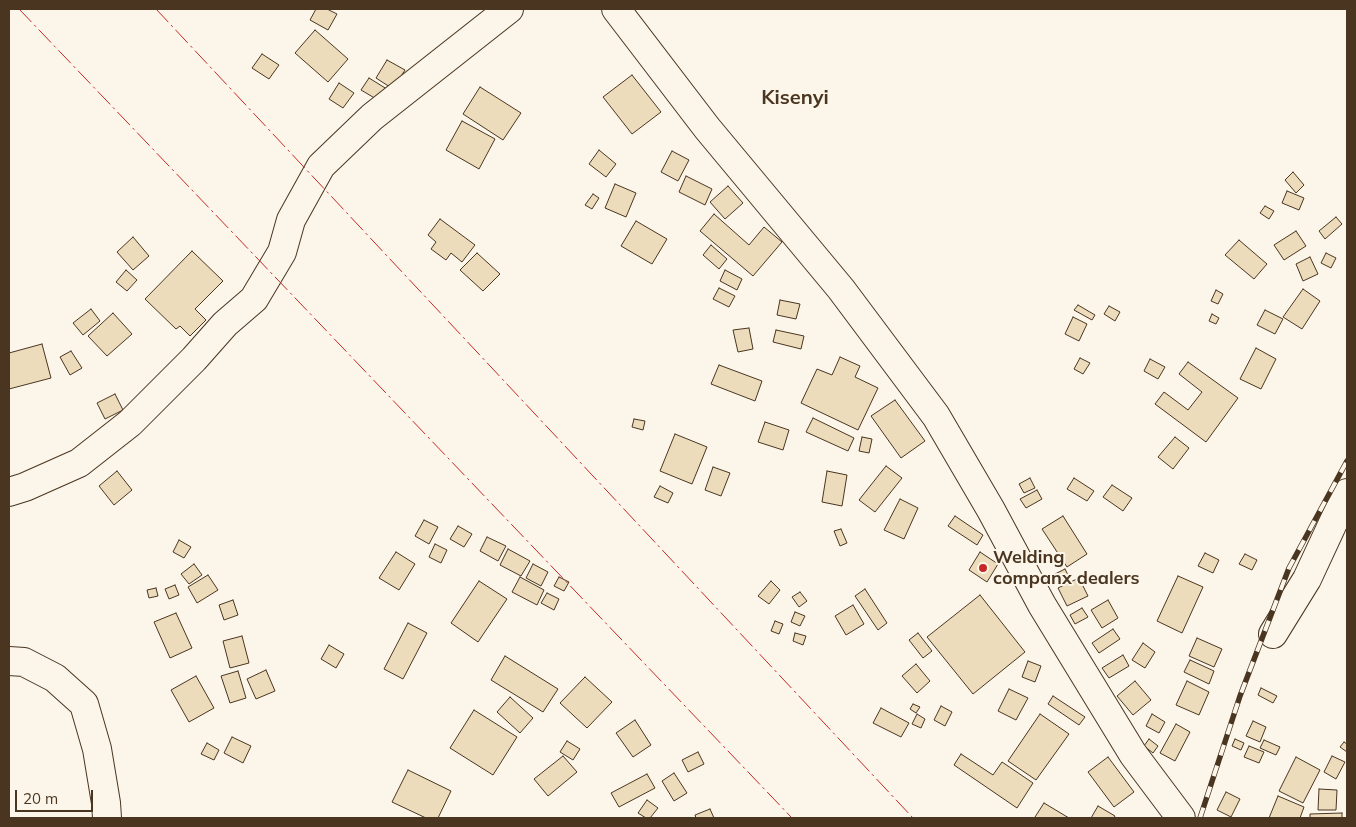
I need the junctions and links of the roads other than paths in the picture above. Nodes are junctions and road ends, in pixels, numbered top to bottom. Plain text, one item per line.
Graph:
1 (509, 9) edge
2 (616, 9) edge
3 (9, 492) edge
4 (1347, 492) edge
5 (1273, 634) dead end
6 (9, 662) edge
7 (107, 818) edge
8 (1181, 818) edge

1 - 3 street
2 - 8 street
4 - 5 street
6 - 7 street

